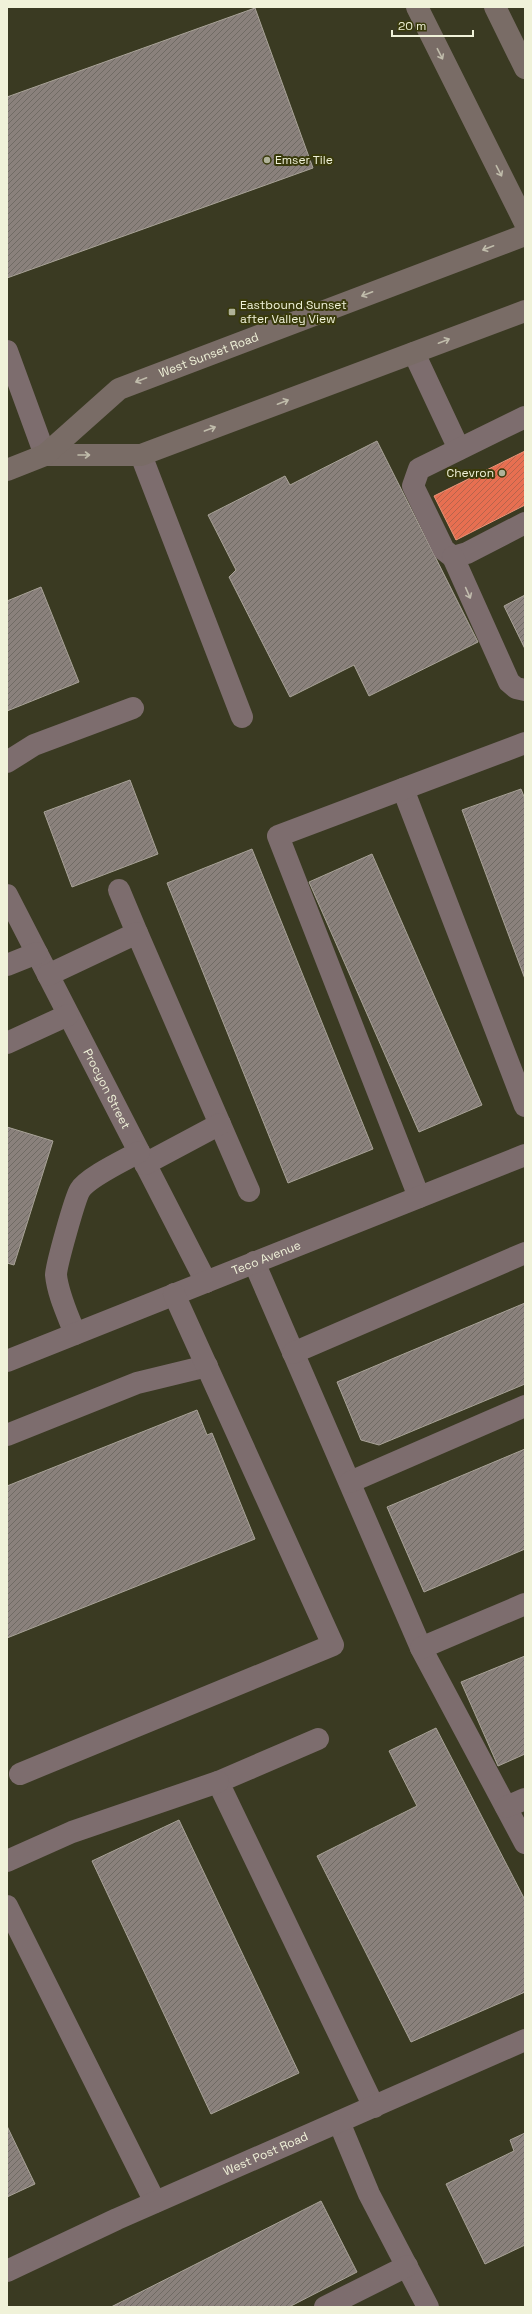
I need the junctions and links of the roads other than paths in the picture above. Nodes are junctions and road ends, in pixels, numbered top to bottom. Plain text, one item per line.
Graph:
1 (417, 7) edge
2 (495, 7) edge
3 (525, 68) edge
4 (525, 223) edge
5 (525, 235) edge
6 (525, 311) edge
7 (7, 351) edge
8 (414, 352) junction
9 (525, 417) edge
10 (459, 449) junction
11 (45, 454) junction
12 (141, 455) junction
13 (7, 470) edge
14 (525, 523) edge
15 (454, 557) junction
16 (525, 690) edge
17 (133, 708) dead end
18 (242, 717) dead end
19 (525, 743) edge
20 (7, 762) edge
21 (403, 789) junction
22 (119, 890) dead end
23 (7, 895) edge
24 (137, 934) junction
25 (37, 953) junction
26 (7, 965) edge
27 (48, 975) junction
28 (68, 1015) junction
29 (7, 1043) edge
30 (525, 1106) edge
31 (220, 1124) junction
32 (525, 1155) edge
33 (142, 1158) junction
34 (250, 1191) dead end
35 (419, 1197) junction
36 (525, 1253) edge
37 (254, 1262) junction
38 (206, 1282) junction
39 (174, 1294) junction
40 (75, 1334) junction
41 (293, 1353) junction
42 (7, 1360) edge
43 (207, 1366) junction
44 (525, 1406) edge
45 (7, 1435) edge
46 (350, 1482) junction
47 (525, 1604) edge
48 (421, 1648) junction
49 (318, 1740) dead end
50 (20, 1774) dead end
51 (218, 1782) junction
52 (515, 1803) edge
53 (525, 1843) edge
54 (7, 1862) edge
55 (7, 1906) edge
56 (525, 2040) edge
57 (374, 2107) junction
58 (339, 2122) junction
59 (155, 2202) junction
60 (407, 2266) junction
61 (7, 2271) edge
62 (325, 2307) edge
63 (428, 2307) edge

1 -> 4 main road
2 - 3 main road
5 -> 11 main road, West Sunset Road
8 -> 6 main road, West Sunset Road
7 - 11 street
8 - 10 street
12 -> 8 main road, West Sunset Road
9 - 10 street
10 - 15 street
11 -> 12 main road, West Sunset Road
11 - 13 main road, West Sunset Road
12 - 18 street
14 - 15 street
15 -> 16 street
17 - 20 street
19 - 21 street
21 - 30 street
21 - 35 street
22 - 24 street
23 - 25 street, Procyon Street
24 - 27 street
24 - 31 street
25 - 26 street
25 - 27 street, Procyon Street
27 - 28 street, Procyon Street
28 - 29 street
28 - 33 street, Procyon Street
31 - 33 street
31 - 34 street
32 - 35 street, Teco Avenue
33 - 38 street, Procyon Street
33 - 40 street
35 - 37 street, Teco Avenue
36 - 41 street
37 - 38 street, Teco Avenue
37 - 41 street
38 - 39 street, Teco Avenue
39 - 40 street, Teco Avenue
39 - 43 street
40 - 42 street, Teco Avenue
41 - 46 street
43 - 45 street
43 - 50 street
44 - 46 street
46 - 48 street
47 - 48 street
48 - 52 street
49 - 51 street
51 - 54 street
51 - 57 street
52 - 53 street
55 - 59 street
56 - 57 street, West Post Road
57 - 58 street, West Post Road
58 - 59 street, West Post Road
58 - 60 street
59 - 61 street, West Post Road
60 - 62 street
60 - 63 street

